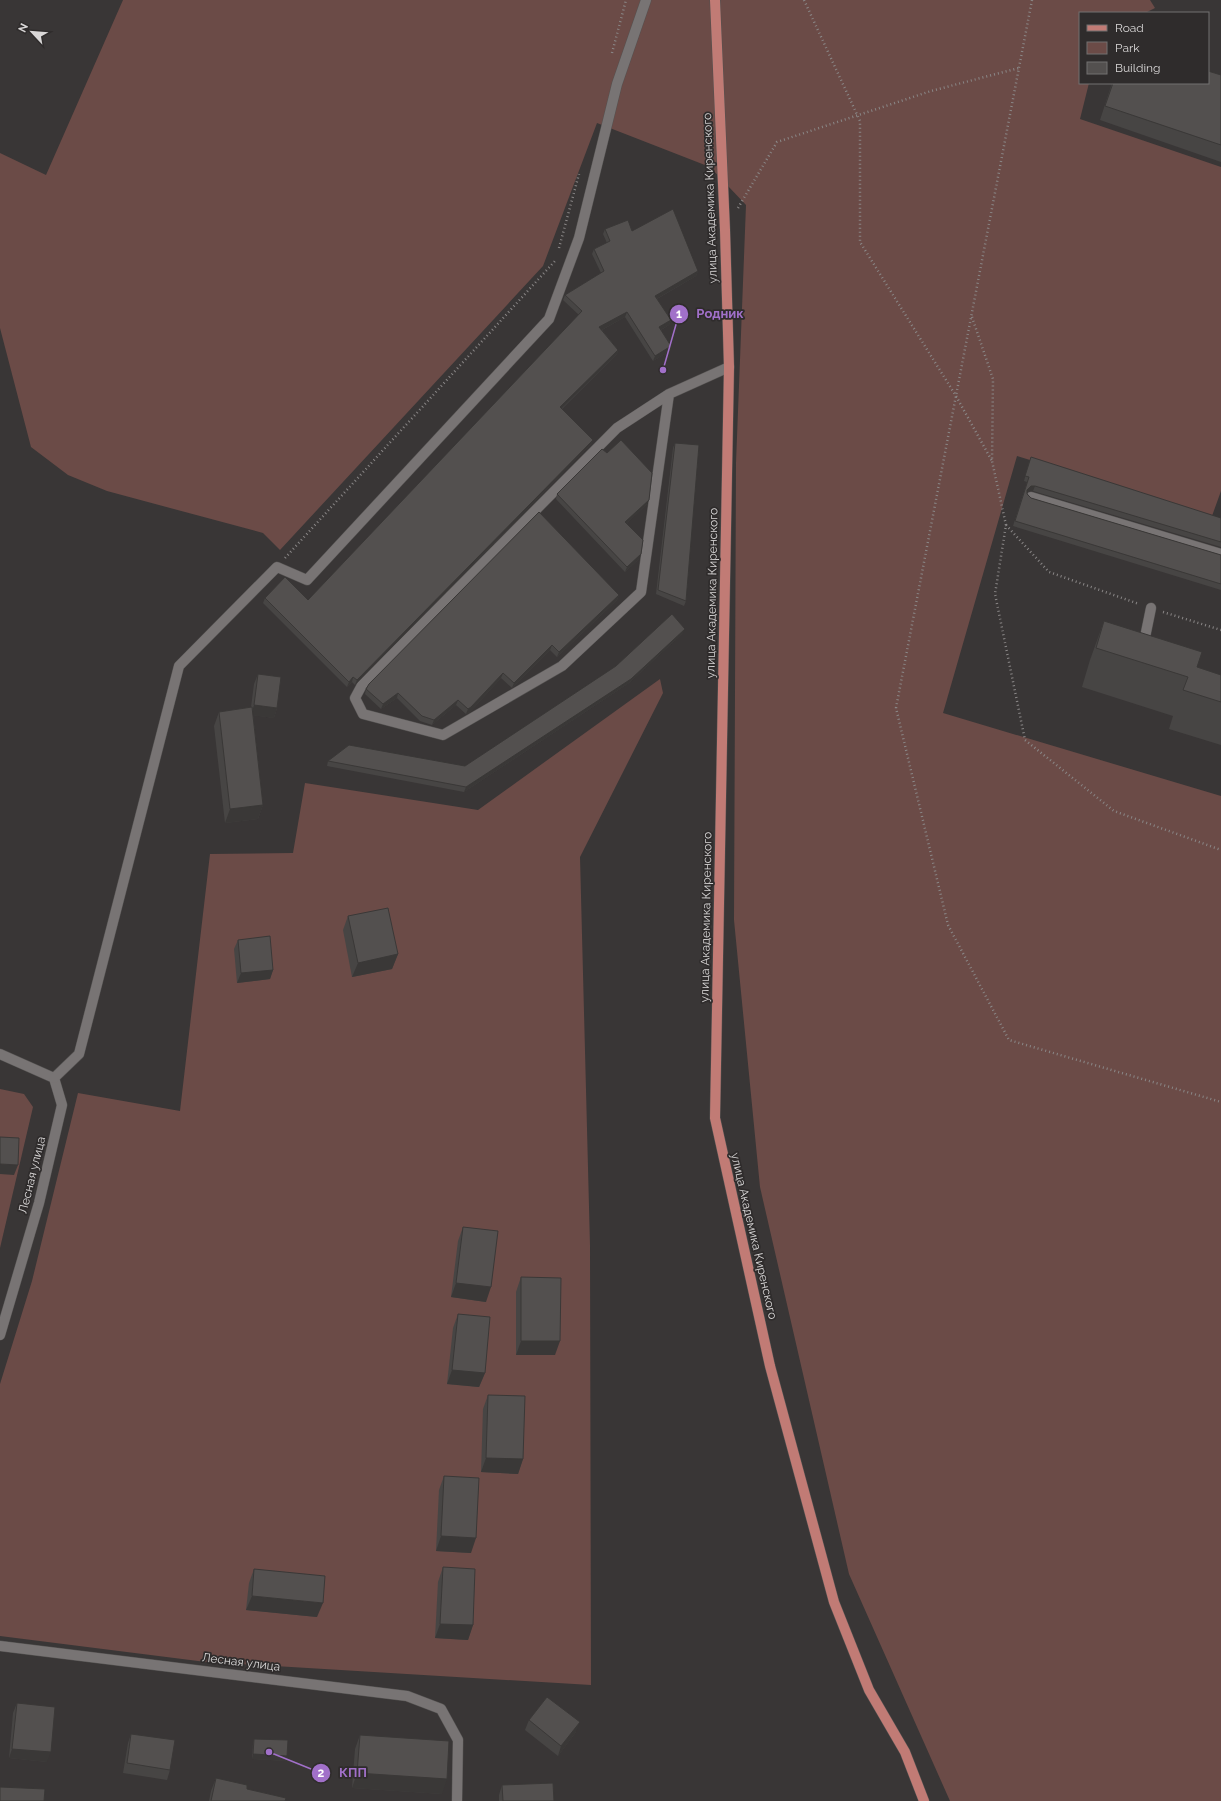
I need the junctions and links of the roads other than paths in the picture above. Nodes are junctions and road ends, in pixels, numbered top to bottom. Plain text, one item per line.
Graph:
1 (646, 0) edge
2 (715, 0) edge
3 (729, 367) junction
4 (669, 394) junction
5 (1031, 497) edge
6 (1221, 554) edge
7 (1150, 608) road end
8 (1152, 654) edge
9 (0, 1054) edge
10 (54, 1078) junction
11 (0, 1335) edge
12 (0, 1646) edge
13 (457, 1801) edge
14 (924, 1801) edge

1 - 10 lane
2 - 3 main road, улица Академика Киренского
3 - 4 lane
3 - 14 main road, улица Академика Киренского
4 - 4 lane
5 - 6 lane
7 - 8 lane
9 - 10 lane
10 - 11 lane, Лесная улица
12 - 13 lane, Лесная улица

